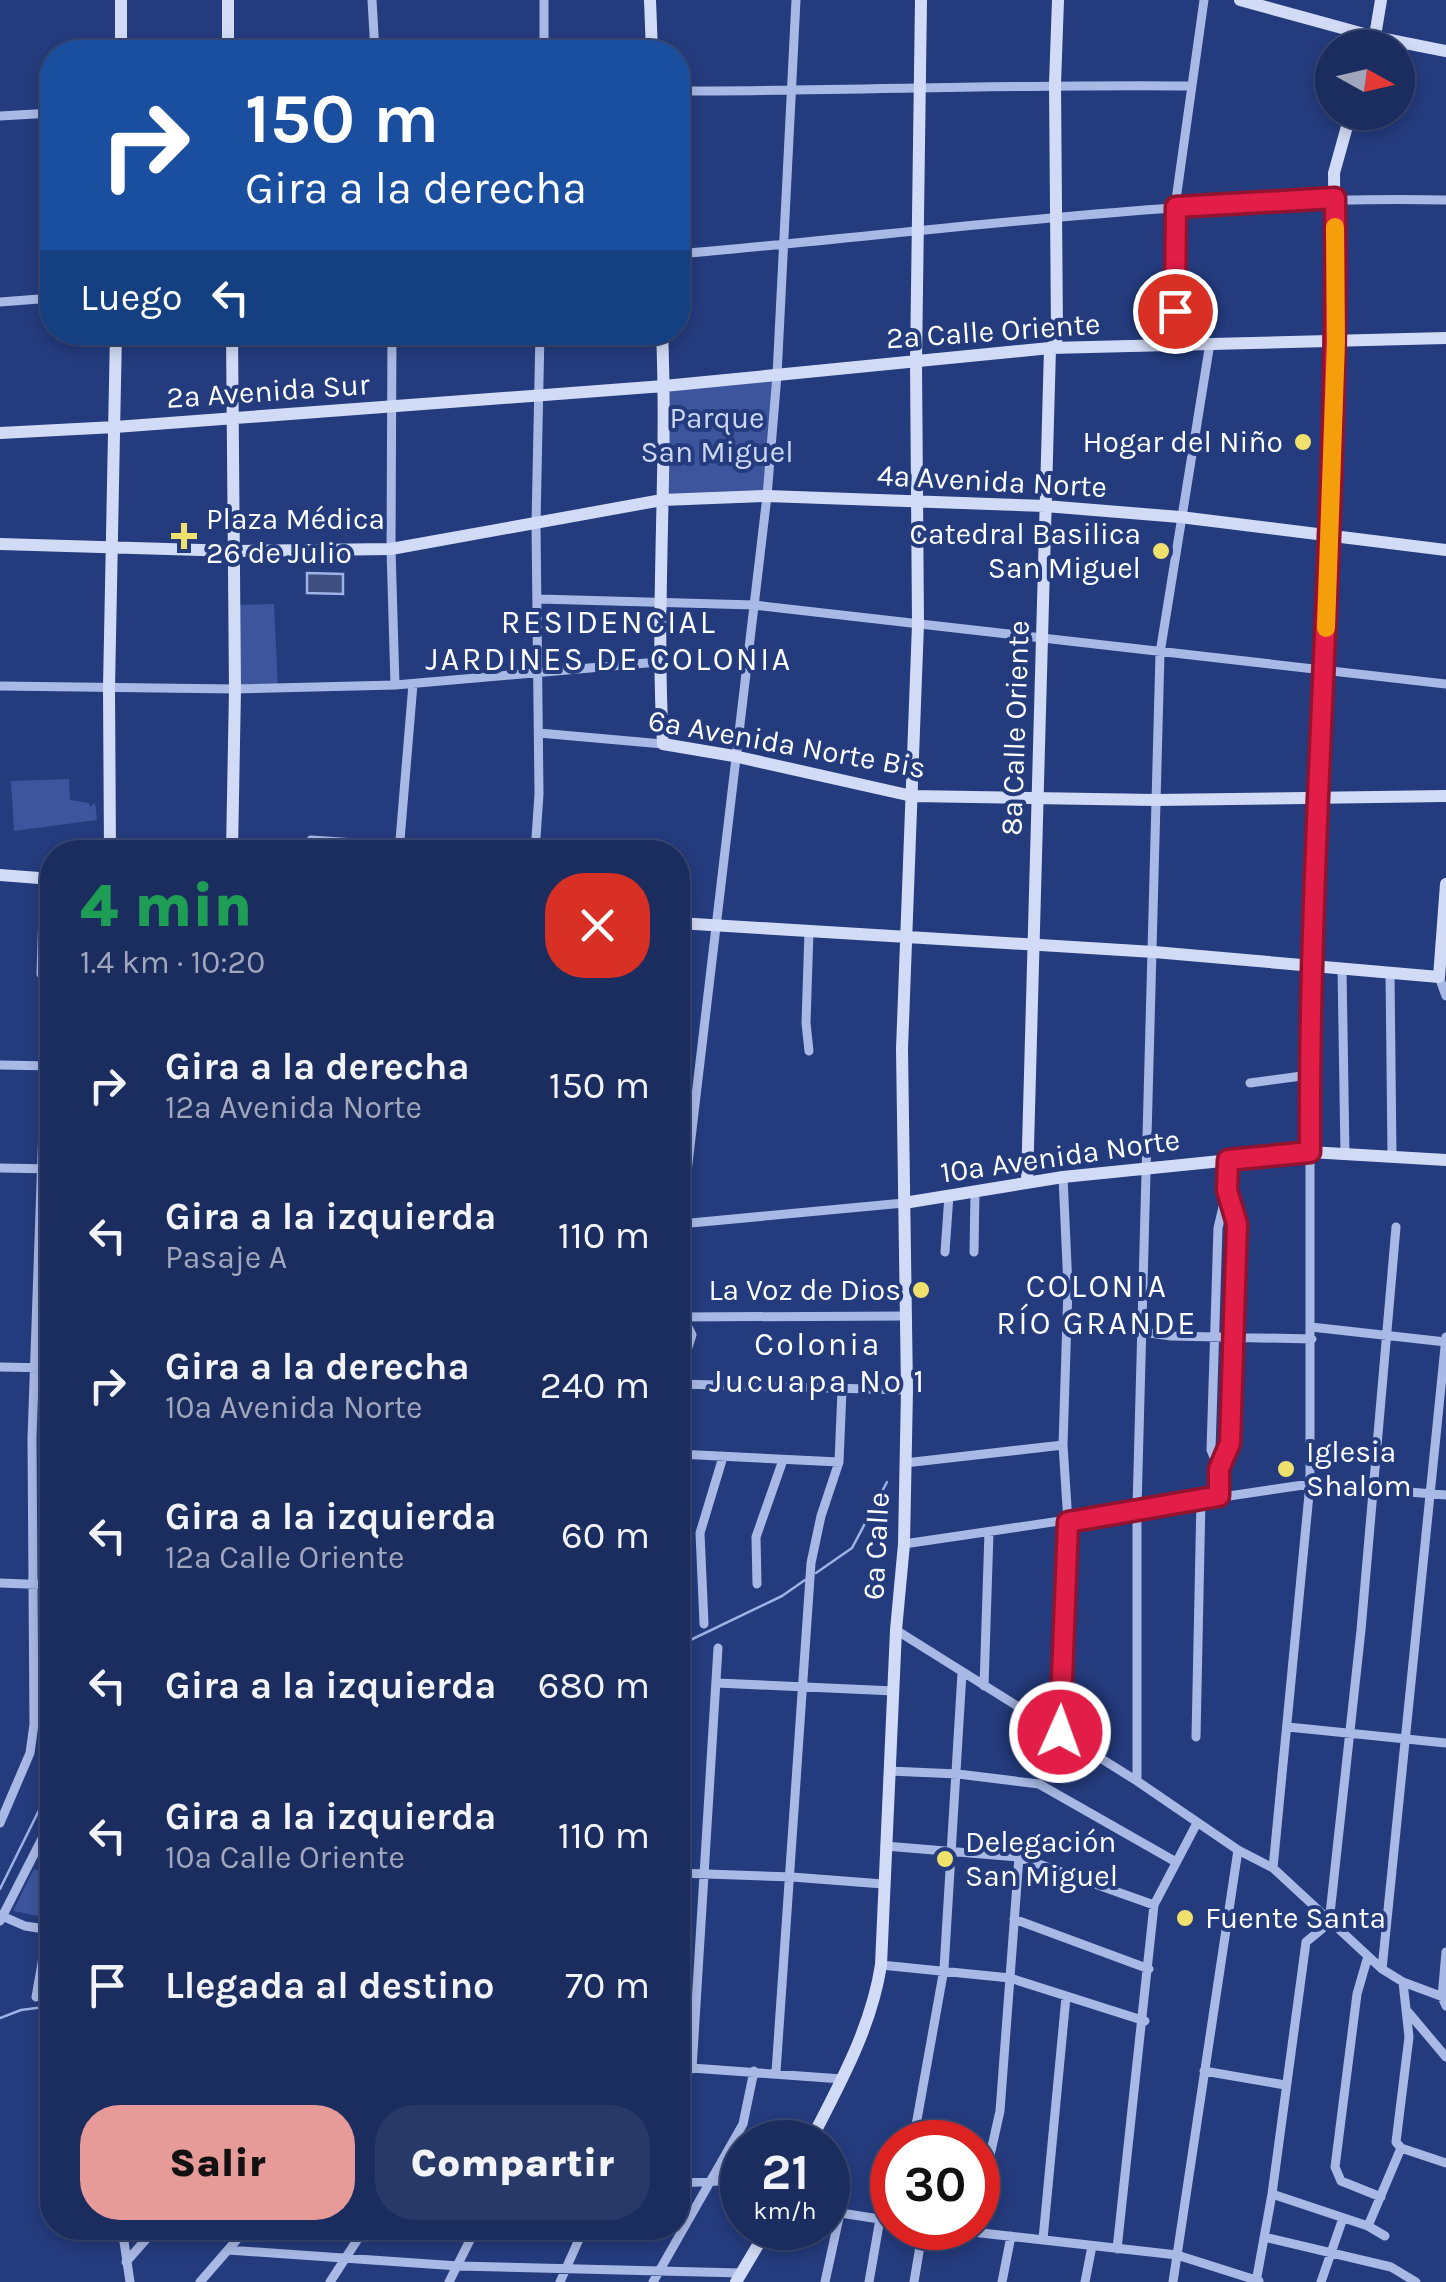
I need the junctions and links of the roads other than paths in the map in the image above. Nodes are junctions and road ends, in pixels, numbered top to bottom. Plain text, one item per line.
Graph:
1 (120, 0) edge
2 (228, 0) edge
3 (372, 0) edge
4 (544, 0) edge
5 (650, 0) edge
6 (796, 0) edge
7 (922, 0) edge
8 (1058, 0) edge
9 (1204, 0) edge
10 (1240, 0) edge
11 (1381, 0) edge
12 (1336, 30) edge
13 (1376, 30) edge
14 (120, 40) edge
15 (228, 40) edge
16 (374, 40) edge
17 (544, 40) edge
18 (652, 40) edge
19 (1415, 47) edge
20 (1446, 51) edge
21 (1054, 84) junction
22 (920, 86) junction
23 (1192, 86) junction
24 (690, 91) edge
25 (793, 91) junction
26 (40, 114) edge
27 (0, 116) edge
28 (1345, 130) edge
29 (1335, 198) junction
30 (1446, 200) edge
31 (1176, 207) junction
32 (1054, 217) junction
33 (919, 230) junction
34 (784, 245) junction
35 (690, 253) edge
36 (40, 299) edge
37 (0, 302) edge
38 (1446, 338) edge
39 (1336, 342) junction
40 (1210, 344) junction
41 (116, 345) edge
42 (232, 345) edge
43 (392, 345) edge
44 (540, 345) edge
45 (662, 345) edge
46 (1174, 346) junction
47 (1050, 348) junction
48 (916, 362) junction
49 (777, 375) junction
50 (664, 386) junction
51 (539, 394) junction
52 (391, 408) junction
53 (234, 417) junction
54 (115, 427) junction
55 (0, 433) edge
56 (767, 496) junction
57 (662, 500) junction
58 (918, 502) junction
59 (1046, 506) junction
60 (1180, 517) junction
61 (536, 524) junction
62 (1331, 536) junction
63 (0, 544) edge
64 (114, 546) junction
65 (391, 549) junction
66 (1446, 550) edge
67 (234, 551) junction
68 (539, 599) junction
69 (659, 600) junction
70 (754, 605) junction
71 (918, 624) junction
72 (1042, 638) junction
73 (1160, 653) junction
74 (658, 662) junction
75 (1324, 670) junction
76 (538, 672) junction
77 (413, 684) junction
78 (1446, 684) edge
79 (395, 685) junction
80 (0, 686) edge
81 (109, 688) junction
82 (235, 689) junction
83 (539, 733) junction
84 (662, 744) junction
85 (734, 756) junction
86 (912, 796) junction
87 (1038, 796) junction
88 (1446, 796) edge
89 (1318, 798) junction
90 (1156, 800) junction
91 (110, 840) edge
92 (232, 840) edge
93 (401, 840) edge
94 (535, 840) edge
95 (0, 875) edge
96 (40, 878) edge
97 (1446, 884) edge
98 (690, 924) edge
99 (715, 926) junction
100 (809, 931) junction
101 (908, 937) junction
102 (1034, 946) junction
103 (1154, 952) junction
104 (1310, 965) junction
105 (1342, 968) junction
106 (1390, 972) junction
107 (1443, 980) edge
108 (1446, 996) edge
109 (809, 1052) dead end
110 (0, 1065) edge
111 (40, 1066) edge
112 (1309, 1075) junction
113 (1250, 1082) dead end
114 (690, 1139) edge
115 (1310, 1152) junction
116 (1345, 1154) junction
117 (1392, 1157) junction
118 (1228, 1160) junction
119 (1446, 1160) edge
120 (0, 1168) edge
121 (1146, 1168) junction
122 (40, 1169) edge
123 (1062, 1177) junction
124 (1027, 1183) junction
125 (1227, 1190) junction
126 (975, 1191) junction
127 (949, 1196) junction
128 (904, 1203) junction
129 (690, 1223) edge
130 (1396, 1227) dead end
131 (40, 1250) edge
132 (945, 1252) dead end
133 (974, 1252) dead end
134 (690, 1313) edge
135 (907, 1316) junction
136 (1311, 1327) junction
137 (1143, 1332) junction
138 (1387, 1335) junction
139 (1214, 1336) junction
140 (1234, 1337) junction
141 (1312, 1339) junction
142 (1446, 1340) edge
143 (0, 1367) edge
144 (34, 1368) junction
145 (40, 1368) edge
146 (690, 1382) edge
147 (842, 1390) junction
148 (907, 1390) junction
149 (1063, 1444) junction
150 (690, 1455) edge
151 (722, 1457) junction
152 (784, 1460) junction
153 (838, 1462) junction
154 (905, 1462) junction
155 (1219, 1469) junction
156 (1310, 1484) junction
157 (1374, 1487) junction
158 (1431, 1494) junction
159 (1446, 1495) edge
160 (1219, 1496) junction
161 (1201, 1499) junction
162 (1137, 1508) junction
163 (1068, 1522) junction
164 (989, 1532) junction
165 (904, 1544) junction
166 (0, 1582) edge
167 (33, 1583) junction
168 (40, 1584) edge
169 (757, 1584) dead end
170 (704, 1624) dead end
171 (896, 1630) junction
172 (718, 1648) dead end
173 (962, 1673) junction
174 (717, 1683) junction
175 (984, 1686) junction
176 (803, 1688) junction
177 (894, 1691) junction
178 (1288, 1727) junction
179 (1060, 1732) junction
180 (1349, 1733) junction
181 (1196, 1737) dead end
182 (1406, 1739) junction
183 (1446, 1743) edge
184 (889, 1771) junction
185 (958, 1774) junction
186 (1137, 1781) junction
187 (0, 1823) edge
188 (1198, 1823) junction
189 (40, 1842) edge
190 (885, 1846) junction
191 (1238, 1850) junction
192 (954, 1852) junction
193 (1019, 1857) junction
194 (1176, 1862) junction
195 (1273, 1868) junction
196 (690, 1874) edge
197 (704, 1876) junction
198 (792, 1877) junction
199 (884, 1884) junction
200 (1154, 1905) junction
201 (0, 1917) edge
202 (1014, 1919) junction
203 (1329, 1923) junction
204 (40, 1928) edge
205 (1446, 1952) edge
206 (1368, 1956) junction
207 (881, 1965) junction
208 (1382, 1968) junction
209 (944, 1969) junction
210 (1148, 1969) junction
211 (40, 1974) edge
212 (1010, 1978) junction
213 (1402, 1982) junction
214 (36, 1997) dead end
215 (1066, 1997) junction
216 (1445, 2001) edge
217 (1408, 2012) junction
218 (1144, 2020) junction
219 (1446, 2057) edge
220 (692, 2069) joint
221 (754, 2071) junction
222 (1204, 2071) junction
223 (776, 2072) junction
224 (842, 2080) junction
225 (1285, 2085) junction
226 (821, 2120) edge
227 (917, 2120) edge
228 (998, 2120) edge
229 (1402, 2148) junction
230 (1446, 2164) edge
231 (720, 2181) edge
232 (708, 2182) junction
233 (690, 2183) edge
234 (1272, 2194) junction
235 (1381, 2197) junction
236 (690, 2214) edge
237 (1343, 2218) junction
238 (1368, 2226) junction
239 (1000, 2234) edge
240 (1011, 2236) junction
241 (1386, 2236) dead end
242 (1264, 2237) junction
243 (1043, 2239) junction
244 (123, 2240) edge
245 (145, 2240) edge
246 (237, 2240) edge
247 (358, 2240) edge
248 (470, 2240) edge
249 (579, 2240) edge
250 (676, 2240) edge
251 (1092, 2246) junction
252 (1117, 2249) junction
253 (228, 2250) junction
254 (755, 2250) edge
255 (832, 2250) edge
256 (875, 2250) edge
257 (919, 2250) edge
258 (1331, 2253) junction
259 (1178, 2255) junction
260 (346, 2257) junction
261 (126, 2262) junction
262 (458, 2266) junction
263 (565, 2270) junction
264 (659, 2270) junction
265 (739, 2277) edge
266 (1258, 2281) edge
267 (130, 2282) edge
268 (200, 2282) edge
269 (330, 2282) edge
270 (449, 2282) edge
271 (560, 2282) edge
272 (654, 2282) edge
273 (825, 2282) edge
274 (869, 2282) edge
275 (914, 2282) edge
276 (1002, 2282) edge
277 (1084, 2282) edge
278 (1173, 2282) edge
279 (1321, 2282) edge
280 (1416, 2282) edge

1 - 14 street
2 - 15 street
3 - 16 street
4 - 17 street
5 - 18 street
6 - 25 street
7 - 22 street, 6a Calle
8 - 21 street, 8a Calle Oriente
9 - 23 street
10 - 12 street
11 - 13 street
19 - 20 street
21 - 22 street
21 - 23 street
21 - 32 street, 8a Calle Oriente
22 - 25 street
22 - 33 street, 6a Calle
23 - 31 street
24 - 25 street
25 - 34 street
26 - 27 street
28 - 29 street
29 - 30 street
29 - 31 street
29 - 39 street
31 - 32 street
31 - 46 street
32 - 33 street
32 - 47 street, 8a Calle Oriente
33 - 34 street
33 - 48 street, 6a Calle
34 - 35 street
34 - 49 street
36 - 37 street
38 - 39 street, 2a Calle Oriente
39 - 40 street, 2a Calle Oriente
39 - 62 street
40 - 46 street, 2a Calle Oriente
40 - 60 street
41 - 54 street
42 - 53 street
43 - 52 street
44 - 51 street
45 - 50 street
46 - 47 street, 2a Calle Oriente
47 - 48 street, 2a Calle Oriente
47 - 59 street, 8a Calle Oriente
48 - 49 street, 2a Calle Oriente
48 - 58 street, 6a Calle
49 - 50 street, 2a Calle Oriente
49 - 56 street
50 - 51 street, 2a Calle Oriente
50 - 57 street
51 - 52 street, 2a Avenida Sur
51 - 61 street
52 - 53 street, 2a Avenida Sur
52 - 65 street
53 - 54 street, 2a Avenida Sur
53 - 67 street
54 - 55 street, 2a Avenida Sur
54 - 64 street
56 - 57 street, 4a Avenida Norte
56 - 58 street, 4a Avenida Norte
56 - 70 street
57 - 61 street, 4a Avenida Norte
57 - 69 street
58 - 59 street, 4a Avenida Norte
58 - 71 street, 6a Calle
59 - 60 street, 4a Avenida Norte
59 - 72 street, 8a Calle Oriente
60 - 62 street, 4a Avenida Norte
60 - 73 street
61 - 65 street, 4a Avenida Norte
61 - 68 street
62 - 66 street, 4a Avenida Norte
62 - 75 street
63 - 64 street, 4a Avenida Norte
64 - 67 street, 4a Avenida Norte
64 - 81 street
65 - 67 street, 4a Avenida Norte
65 - 79 street
67 - 82 street
68 - 69 street
68 - 76 street
69 - 70 street
69 - 74 street
70 - 71 street
70 - 85 street
71 - 72 street
71 - 86 street, 6a Calle
72 - 73 street
72 - 87 street, 8a Calle Oriente
73 - 75 street
73 - 90 street
74 - 76 street
74 - 84 street
75 - 78 street
75 - 89 street
76 - 77 street
76 - 83 street
77 - 79 street
77 - 93 street
79 - 82 street
80 - 81 street
81 - 82 street
81 - 91 street
82 - 92 street
83 - 84 street, 6a Avenida Norte Bis
83 - 94 street
84 - 85 street, 6a Avenida Norte Bis
85 - 86 street, 6a Avenida Norte Bis
85 - 99 street
86 - 87 street, 6a Avenida Norte Bis
86 - 101 street, 6a Calle
87 - 90 street, 6a Avenida Norte Bis
87 - 102 street, 8a Calle Oriente
88 - 89 street, 6a Avenida Norte Bis
89 - 90 street, 6a Avenida Norte Bis
89 - 104 street
90 - 103 street
95 - 96 street
97 - 107 street
98 - 99 street
99 - 100 street
99 - 114 street
100 - 101 street
100 - 109 street
101 - 102 street
101 - 128 street, 6a Calle
102 - 103 street
102 - 124 street, 8a Calle Oriente
103 - 104 street
103 - 121 street
104 - 105 street
104 - 112 street
105 - 106 street
105 - 116 street
106 - 107 street
106 - 117 street
107 - 108 street
110 - 111 street
112 - 113 street
112 - 115 street
115 - 116 street, 10a Avenida Norte
115 - 118 street, 10a Avenida Norte
115 - 136 street
116 - 117 street, 10a Avenida Norte
117 - 119 street, 10a Avenida Norte
118 - 121 street, 10a Avenida Norte
118 - 125 street
120 - 122 street
121 - 123 street, 10a Avenida Norte
121 - 137 street
123 - 124 street, 10a Avenida Norte
123 - 149 street
124 - 126 street, 10a Avenida Norte
125 - 139 street
125 - 140 street
126 - 127 street, 10a Avenida Norte
126 - 133 street
127 - 128 street, 10a Avenida Norte
127 - 132 street
128 - 129 street, 10a Avenida Norte
128 - 135 street, 6a Calle
130 - 138 street
131 - 144 street
134 - 135 street
135 - 148 street, 6a Calle
136 - 138 street
136 - 141 street
137 - 139 street
137 - 162 street
138 - 142 street
138 - 157 street
139 - 140 street
139 - 155 street
140 - 141 street
140 - 155 street
141 - 156 street
142 - 158 street
143 - 144 street
144 - 145 street
144 - 167 street
146 - 147 street
147 - 148 street
147 - 153 street
148 - 154 street, 6a Calle
149 - 154 street
149 - 163 street
150 - 151 street
151 - 152 street
151 - 170 street
152 - 153 street
152 - 169 street
153 - 176 street
154 - 165 street, 6a Calle
155 - 160 street
156 - 157 street
156 - 160 street
156 - 178 street
157 - 158 street
157 - 180 street
158 - 159 street
158 - 182 street
160 - 161 street
161 - 162 street
161 - 181 street
162 - 163 street
162 - 186 street
163 - 164 street
163 - 179 street
164 - 165 street
164 - 175 street
165 - 171 street, 6a Calle
166 - 167 street
167 - 168 street
167 - 187 street
171 - 173 street
171 - 177 street, 6a Calle
172 - 174 street
173 - 175 street
173 - 185 street
174 - 176 street
174 - 197 street
175 - 179 street
176 - 177 street
176 - 198 street
177 - 184 street, 6a Calle
178 - 180 street
178 - 195 street
179 - 186 street
180 - 182 street
180 - 203 street
182 - 183 street
182 - 208 street
184 - 185 street
184 - 190 street, 6a Calle
185 - 192 street
185 - 194 street
186 - 188 street
188 - 191 street
188 - 194 street
189 - 201 street
190 - 192 street
190 - 199 street, 6a Calle
191 - 195 street
191 - 222 street
192 - 193 street
192 - 209 street
193 - 200 street
193 - 202 street
194 - 200 street
195 - 203 street
196 - 197 street
197 - 198 street
197 - 220 street
198 - 199 street
198 - 223 street
199 - 207 street, 6a Calle
200 - 210 street
201 - 204 street
202 - 210 street
202 - 212 street
203 - 206 street
203 - 225 street
205 - 216 street
206 - 208 street
206 - 235 street
207 - 209 street
207 - 224 street, 6a Calle
208 - 213 street
209 - 212 street
209 - 227 street
210 - 218 street
211 - 214 street
212 - 215 street
212 - 228 street
213 - 216 street
213 - 217 street
215 - 218 street
215 - 243 street
217 - 219 street
217 - 229 street
218 - 252 street
220 - 221 street
221 - 223 street
221 - 232 street
222 - 225 street
222 - 259 street
223 - 224 street
224 - 226 street, 6a Calle
225 - 234 street
229 - 230 street
229 - 235 street
231 - 232 street
232 - 233 street
232 - 236 street
234 - 237 street
234 - 242 street
235 - 238 street
237 - 238 street
237 - 258 street
238 - 241 street
239 - 240 street
240 - 243 street
240 - 276 street
242 - 258 street
242 - 266 street
243 - 251 street
244 - 261 street
245 - 261 street
246 - 253 street
247 - 260 street
248 - 262 street
249 - 263 street
250 - 264 street
251 - 252 street
251 - 277 street
252 - 259 street
253 - 260 street
253 - 268 street
254 - 265 street
255 - 273 street
256 - 274 street
257 - 275 street
258 - 279 street
258 - 280 street
259 - 266 street
259 - 278 street
260 - 262 street
260 - 269 street
261 - 267 street
262 - 263 street
262 - 270 street
263 - 264 street
263 - 271 street
264 - 265 street
264 - 272 street

